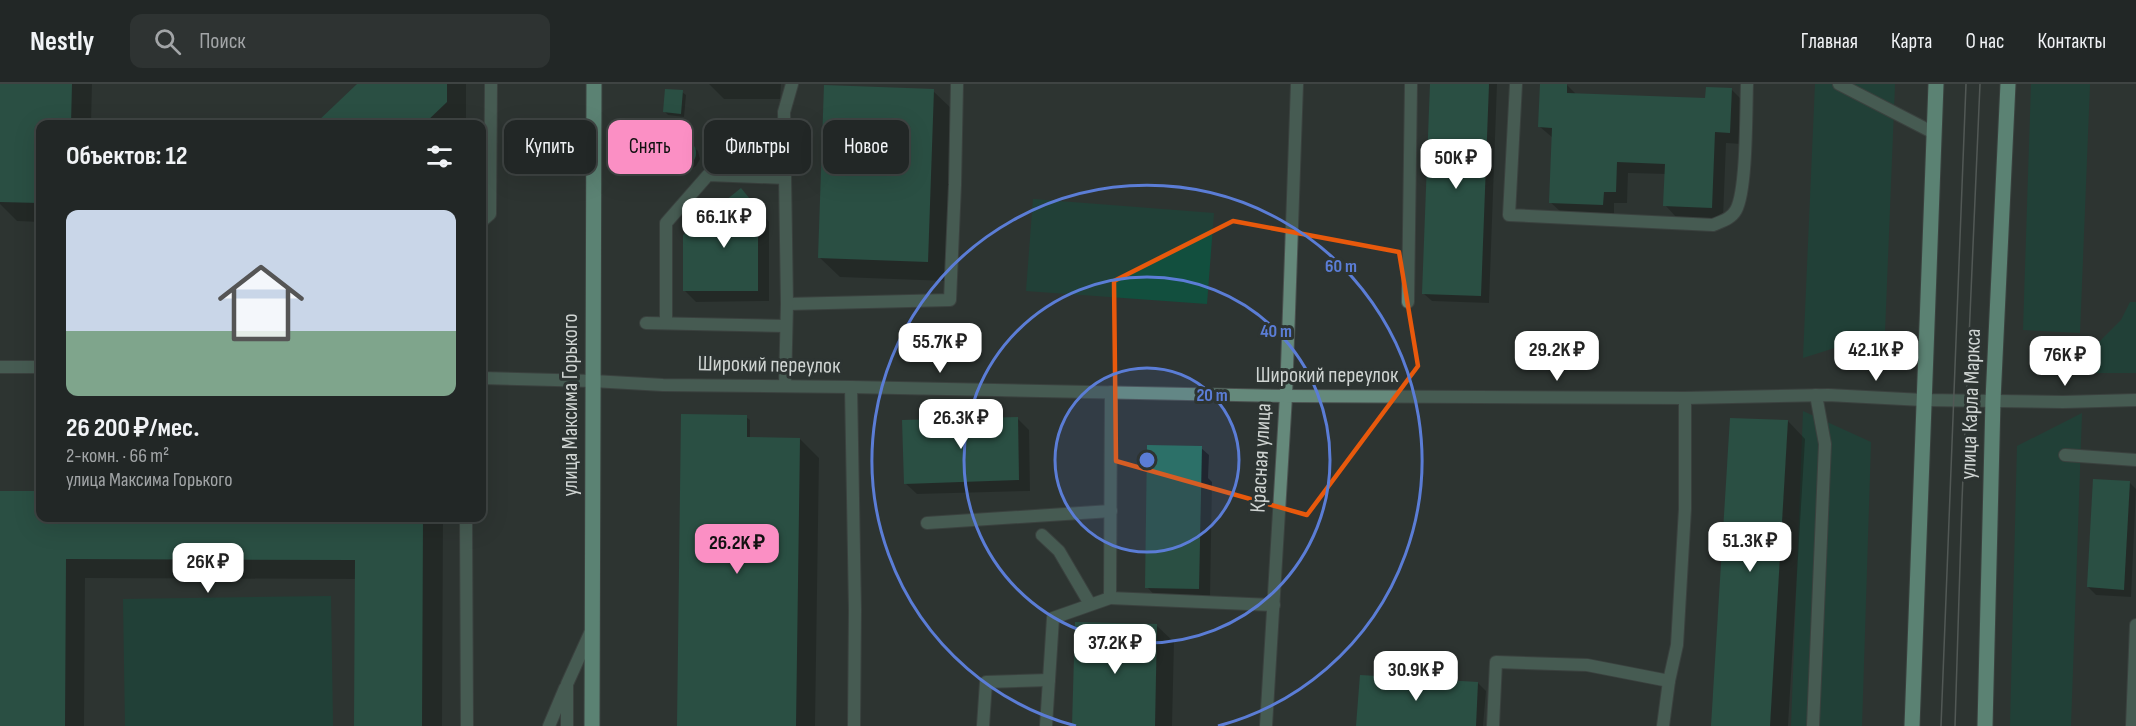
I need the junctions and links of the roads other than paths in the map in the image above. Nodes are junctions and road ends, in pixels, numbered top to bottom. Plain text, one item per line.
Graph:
1 (491, 84) edge
2 (594, 84) edge
3 (792, 84) edge
4 (957, 84) edge
5 (1297, 84) edge
6 (1411, 84) edge
7 (1516, 84) edge
8 (1747, 84) edge
9 (1839, 84) edge
10 (1936, 84) edge
11 (2008, 84) edge
12 (1934, 133) junction
13 (785, 178) junction
14 (486, 217) edge
15 (1408, 302) dead end
16 (787, 304) junction
17 (646, 323) dead end
18 (666, 323) junction
19 (786, 326) junction
20 (0, 367) edge
21 (36, 367) edge
22 (486, 378) edge
23 (593, 381) junction
24 (785, 386) junction
25 (851, 387) junction
26 (1111, 392) junction
27 (1816, 395) junction
28 (1286, 396) junction
29 (1685, 398) junction
30 (1923, 400) junction
31 (1993, 400) junction
32 (2136, 400) edge
33 (2065, 455) dead end
34 (2136, 460) edge
35 (1111, 511) junction
36 (466, 522) edge
37 (927, 523) dead end
38 (1042, 535) dead end
39 (1110, 598) junction
40 (1090, 604) junction
41 (1274, 604) junction
42 (2136, 625) edge
43 (592, 630) junction
44 (1049, 680) junction
45 (1669, 681) junction
46 (567, 684) junction
47 (467, 726) edge
48 (549, 726) edge
49 (567, 726) edge
50 (592, 726) edge
51 (854, 726) edge
52 (983, 726) edge
53 (1046, 726) edge
54 (1266, 726) edge
55 (1493, 726) edge
56 (1663, 726) edge
57 (1813, 726) edge
58 (1912, 726) edge
59 (1985, 726) edge
60 (2132, 726) edge

1 - 14 street
2 - 23 main road, улица Максима Горького
3 - 13 street
4 - 16 street
5 - 28 street, Красная улица
6 - 15 street
7 - 8 street
9 - 12 street
10 - 12 main road
11 - 31 main road, улица Карла Маркса
12 - 30 main road
13 - 16 street
13 - 18 street
16 - 19 street
17 - 18 street
18 - 19 street
19 - 24 street
20 - 21 street
22 - 23 street, Широкий переулок
23 - 24 street, Широкий переулок
23 - 43 main road, улица Максима Горького
24 - 25 street, Широкий переулок
25 - 26 street, Широкий переулок
25 - 51 street
26 - 28 street, Широкий переулок
26 - 35 street
27 - 29 street, Широкий переулок
27 - 30 street, Широкий переулок
27 - 57 street
28 - 29 street, Широкий переулок
28 - 41 street, Красная улица
29 - 45 street
30 - 31 street, Широкий переулок
30 - 58 main road
31 - 32 street, Широкий переулок
31 - 59 main road, улица Карла Маркса
33 - 34 street
35 - 37 street
35 - 39 street
36 - 47 street
38 - 40 street
39 - 40 street
39 - 41 street
40 - 44 street
41 - 54 street, Красная улица
42 - 60 street
43 - 46 street
43 - 50 main road, улица Максима Горького
44 - 52 street
44 - 53 street
45 - 55 street
45 - 56 street
46 - 48 street
46 - 49 street

